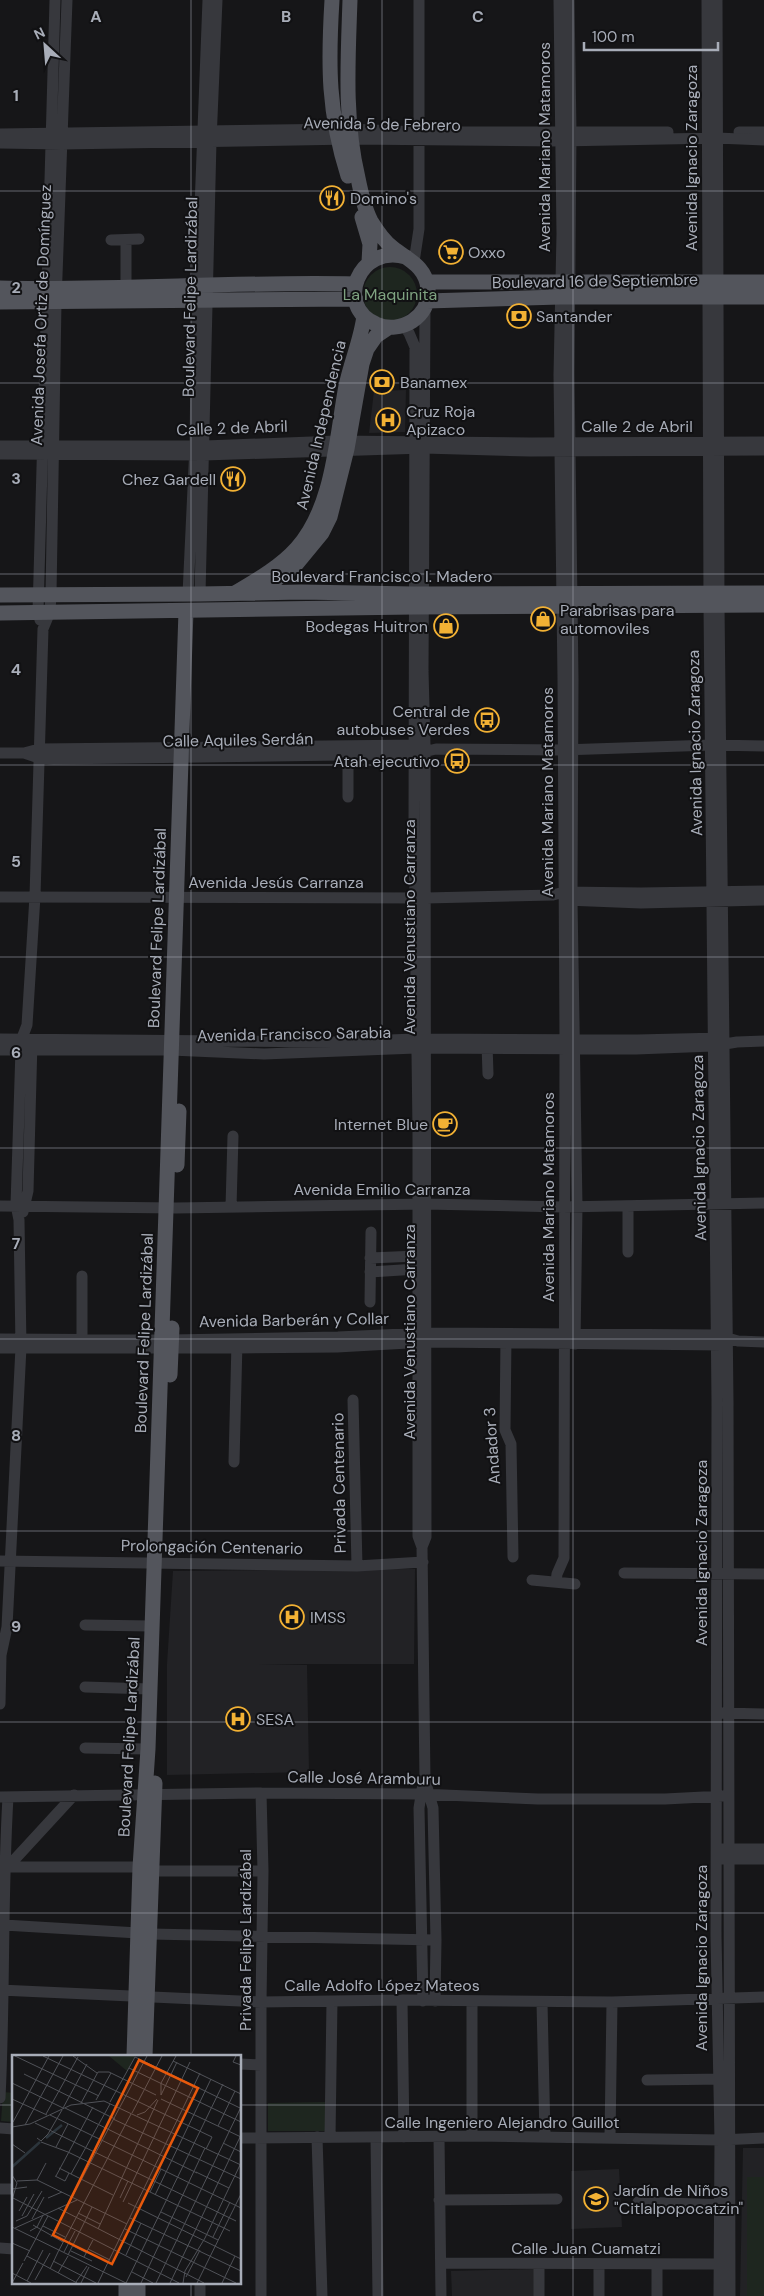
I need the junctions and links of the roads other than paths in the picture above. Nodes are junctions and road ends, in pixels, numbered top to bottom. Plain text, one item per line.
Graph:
1 (55, 0) edge
2 (67, 0) edge
3 (208, 0) edge
4 (217, 0) edge
5 (332, 0) edge
6 (350, 0) edge
7 (419, 0) edge
8 (559, 0) edge
9 (569, 0) edge
10 (708, 0) edge
11 (717, 0) edge
12 (59, 62) junction
13 (210, 63) junction
14 (565, 63) junction
15 (764, 132) edge
16 (0, 134) edge
17 (343, 134) junction
18 (712, 135) junction
19 (207, 136) junction
20 (419, 137) junction
21 (565, 137) junction
22 (57, 139) junction
23 (764, 140) edge
24 (0, 143) edge
25 (140, 239) dead end
26 (111, 240) dead end
27 (126, 240) junction
28 (410, 260) junction
29 (369, 262) junction
30 (427, 282) junction
31 (764, 282) edge
32 (355, 284) junction
33 (126, 287) junction
34 (0, 288) edge
35 (565, 290) junction
36 (713, 290) junction
37 (202, 292) junction
38 (52, 296) junction
39 (764, 297) edge
40 (356, 300) junction
41 (0, 302) edge
42 (426, 304) junction
43 (364, 316) junction
44 (404, 326) junction
45 (388, 328) junction
46 (764, 442) edge
47 (342, 445) junction
48 (419, 445) junction
49 (714, 446) junction
50 (566, 447) junction
51 (3, 450) edge
52 (764, 450) edge
53 (48, 451) junction
54 (199, 451) junction
55 (294, 567) junction
56 (301, 592) junction
57 (255, 593) junction
58 (764, 593) edge
59 (0, 594) edge
60 (45, 594) junction
61 (194, 594) junction
62 (234, 594) junction
63 (419, 600) junction
64 (567, 600) junction
65 (715, 600) junction
66 (764, 605) edge
67 (224, 610) junction
68 (191, 611) junction
69 (44, 612) junction
70 (0, 613) edge
71 (716, 745) junction
72 (764, 746) edge
73 (348, 749) junction
74 (423, 749) junction
75 (568, 750) junction
76 (187, 751) junction
77 (0, 753) edge
78 (39, 753) junction
79 (348, 797) dead end
80 (764, 891) edge
81 (718, 895) junction
82 (35, 896) junction
83 (565, 896) junction
84 (0, 897) edge
85 (420, 898) junction
86 (181, 899) junction
87 (764, 900) edge
88 (0, 1039) edge
89 (764, 1041) edge
90 (718, 1042) junction
91 (27, 1044) junction
92 (421, 1044) junction
93 (487, 1044) junction
94 (570, 1044) junction
95 (176, 1046) junction
96 (0, 1050) edge
97 (488, 1074) dead end
98 (570, 1127) junction
99 (232, 1136) dead end
100 (421, 1204) junction
101 (764, 1204) edge
102 (21, 1205) junction
103 (0, 1206) edge
104 (564, 1206) junction
105 (577, 1206) junction
106 (628, 1206) junction
107 (721, 1206) junction
108 (171, 1207) junction
109 (231, 1207) junction
110 (371, 1232) dead end
111 (628, 1252) dead end
112 (417, 1256) junction
113 (370, 1258) junction
114 (417, 1269) junction
115 (569, 1269) junction
116 (370, 1272) junction
117 (82, 1276) dead end
118 (370, 1302) dead end
119 (422, 1338) junction
120 (0, 1339) edge
121 (506, 1339) junction
122 (569, 1339) junction
123 (722, 1341) junction
124 (764, 1342) edge
125 (21, 1343) junction
126 (237, 1343) junction
127 (82, 1344) junction
128 (166, 1344) junction
129 (0, 1348) edge
130 (353, 1400) dead end
131 (234, 1462) dead end
132 (513, 1557) dead end
133 (5, 1561) edge
134 (422, 1562) junction
135 (158, 1563) junction
136 (357, 1566) junction
137 (624, 1573) dead end
138 (764, 1574) edge
139 (722, 1575) junction
140 (532, 1580) dead end
141 (556, 1582) junction
142 (575, 1584) dead end
143 (85, 1625) dead end
144 (152, 1626) junction
145 (153, 1681) junction
146 (85, 1687) dead end
147 (0, 1704) edge
148 (723, 1714) junction
149 (764, 1714) edge
150 (85, 1748) dead end
151 (148, 1749) junction
152 (261, 1793) junction
153 (150, 1794) junction
154 (425, 1794) junction
155 (74, 1795) junction
156 (722, 1796) junction
157 (4, 1797) edge
158 (764, 1849) edge
159 (722, 1854) junction
160 (764, 1860) edge
161 (147, 1869) junction
162 (263, 1871) junction
163 (4, 1872) edge
164 (4, 1925) junction
165 (145, 1933) junction
166 (262, 1938) junction
167 (421, 1939) junction
168 (436, 1940) junction
169 (2, 1990) edge
170 (143, 1997) junction
171 (764, 1997) edge
172 (723, 1998) junction
173 (402, 2000) junction
174 (332, 2001) junction
175 (422, 2001) junction
176 (435, 2001) junction
177 (261, 2002) junction
178 (472, 2002) junction
179 (542, 2002) junction
180 (612, 2002) junction
181 (134, 2055) edge
182 (145, 2055) edge
183 (8, 2056) edge
184 (241, 2064) edge
185 (261, 2065) junction
186 (724, 2079) junction
187 (647, 2080) dead end
188 (0, 2098) edge
189 (472, 2136) junction
190 (317, 2137) junction
191 (330, 2137) junction
192 (376, 2137) junction
193 (404, 2137) junction
194 (439, 2137) junction
195 (545, 2137) junction
196 (241, 2138) edge
197 (260, 2138) junction
198 (610, 2138) junction
199 (764, 2138) edge
200 (725, 2140) junction
201 (557, 2199) dead end
202 (439, 2200) junction
203 (638, 2202) dead end
204 (725, 2205) junction
205 (441, 2264) junction
206 (539, 2264) junction
207 (599, 2264) junction
208 (657, 2264) junction
209 (724, 2264) junction
210 (261, 2296) edge
211 (322, 2296) edge
212 (378, 2296) edge
213 (441, 2296) edge
214 (539, 2296) edge
215 (599, 2296) edge
216 (658, 2296) edge
217 (719, 2296) edge
218 (730, 2296) edge

1 - 12 street, Avenida Josefa Ortiz de Domínguez
2 - 12 street, Avenida Josefa Ortiz de Domínguez
3 - 13 street, Boulevard Felipe Lardizábal
4 - 13 street, Boulevard Felipe Lardizábal
5 - 17 main road
6 - 17 main road
7 - 20 street
8 - 14 street, Avenida Mariano Matamoros
9 - 14 street, Avenida Mariano Matamoros
10 - 18 street, Avenida Ignacio Zaragoza
11 - 18 street, Avenida Ignacio Zaragoza
12 - 22 street, Avenida Josefa Ortiz de Domínguez
13 - 19 street, Boulevard Felipe Lardizábal
14 - 21 street, Avenida Mariano Matamoros
15 - 18 street, Avenida 5 de Febrero
16 - 22 street, Avenida 5 de Febrero
17 - 19 street, Avenida 5 de Febrero
17 - 20 street, Avenida 5 de Febrero
17 - 28 main road
17 - 29 main road
18 - 21 street, Avenida 5 de Febrero
18 - 23 street, Avenida 5 de Febrero
18 - 36 street, Avenida Ignacio Zaragoza
19 - 22 street, Avenida 5 de Febrero
19 - 37 street, Boulevard Felipe Lardizábal
20 - 21 street, Avenida 5 de Febrero
20 - 28 street
21 - 35 street, Avenida Mariano Matamoros
22 - 24 street, Avenida 5 de Febrero
22 - 38 street, Avenida Josefa Ortiz de Domínguez
25 - 27 street
26 - 27 street
27 - 33 street
28 - 29 main road
28 - 30 main road
29 - 32 main road
30 - 35 main road, Boulevard 16 de Septiembre
30 - 42 main road
31 - 36 main road, Boulevard 16 de Septiembre
32 - 37 main road
32 - 40 main road
33 - 37 main road
33 - 38 main road
34 - 38 main road
35 - 36 main road, Boulevard 16 de Septiembre
35 - 42 main road, Boulevard 16 de Septiembre
35 - 50 street, Avenida Mariano Matamoros
36 - 39 main road, Boulevard 16 de Septiembre
36 - 49 street, Avenida Ignacio Zaragoza
37 - 38 main road
37 - 40 main road
37 - 54 street, Boulevard Felipe Lardizábal
38 - 41 main road
38 - 53 street, Avenida Josefa Ortiz de Domínguez
40 - 43 main road
42 - 44 main road
42 - 48 street, Avenida Venustiano Carranza
43 - 45 main road
43 - 47 main road, Avenida Independencia
44 - 45 main road
44 - 48 street, Avenida Venustiano Carranza
45 - 47 main road, Avenida Independencia
46 - 49 street, Calle 2 de Abril
47 - 48 street, Calle 2 de Abril
47 - 54 street, Calle 2 de Abril
47 - 55 main road, Avenida Independencia
47 - 62 main road, Avenida Independencia
48 - 50 street, Calle 2 de Abril
48 - 63 street, Avenida Venustiano Carranza
49 - 50 street, Calle 2 de Abril
49 - 52 street, Calle 2 de Abril
49 - 65 street, Avenida Ignacio Zaragoza
50 - 64 street, Avenida Mariano Matamoros
51 - 53 street, Calle 2 de Abril
53 - 54 street, Calle 2 de Abril
53 - 60 street, Avenida Josefa Ortiz de Domínguez
54 - 61 street, Boulevard Felipe Lardizábal
55 - 56 main road
55 - 57 main road, Avenida Independencia
56 - 57 main road, Boulevard Francisco I. Madero
56 - 63 main road, Boulevard Francisco I. Madero
57 - 62 main road, Boulevard Francisco I. Madero
57 - 67 main road, Avenida Independencia
58 - 65 main road, Boulevard Francisco I. Madero
59 - 60 main road, Boulevard Francisco I. Madero
60 - 61 main road, Boulevard Francisco I. Madero
60 - 69 street, Avenida Josefa Ortiz de Domínguez
61 - 62 main road, Boulevard Francisco I. Madero
63 - 64 main road, Boulevard Francisco I. Madero
63 - 67 main road, Boulevard Francisco I. Madero
63 - 74 street, Avenida Venustiano Carranza
64 - 65 main road, Boulevard Francisco I. Madero
64 - 75 street, Avenida Mariano Matamoros
65 - 66 main road, Boulevard Francisco I. Madero
65 - 71 street, Avenida Ignacio Zaragoza
67 - 68 main road, Boulevard Francisco I. Madero
68 - 69 main road, Boulevard Francisco I. Madero
68 - 76 main road, Boulevard Felipe Lardizábal
69 - 70 main road, Boulevard Francisco I. Madero
69 - 78 street, Avenida Josefa Ortiz de Domínguez
71 - 72 street, Calle Aquiles Serdán
71 - 75 street, Calle Aquiles Serdán
71 - 81 street, Avenida Ignacio Zaragoza
73 - 74 street, Calle Aquiles Serdán
73 - 76 street, Calle Aquiles Serdán
73 - 79 street
74 - 75 street, Calle Aquiles Serdán
74 - 85 street, Avenida Venustiano Carranza
75 - 83 street, Avenida Mariano Matamoros
76 - 78 street, Calle Aquiles Serdán
76 - 86 main road, Boulevard Felipe Lardizábal
77 - 78 street, Calle Aquiles Serdán
78 - 82 street, Avenida Josefa Ortiz de Domínguez
80 - 81 street, Avenida Jesús Carranza
81 - 83 street, Avenida Jesús Carranza
81 - 87 street, Avenida Jesús Carranza
81 - 90 street, Avenida Ignacio Zaragoza
82 - 84 street, Avenida Jesús Carranza
82 - 86 street, Avenida Jesús Carranza
82 - 91 street, Avenida Josefa Ortiz de Domínguez
83 - 85 street, Avenida Jesús Carranza
83 - 94 street, Avenida Mariano Matamoros
85 - 86 street, Avenida Jesús Carranza
85 - 92 street, Avenida Venustiano Carranza
86 - 95 main road, Boulevard Felipe Lardizábal
88 - 91 street, Avenida Francisco Sarabia
89 - 90 street, Avenida Francisco Sarabia
90 - 94 street, Avenida Francisco Sarabia
90 - 107 street, Avenida Ignacio Zaragoza
91 - 95 street, Avenida Francisco Sarabia
91 - 96 street, Avenida Francisco Sarabia
91 - 102 street, Avenida Josefa Ortiz de Domínguez
92 - 93 street, Avenida Francisco Sarabia
92 - 95 street, Avenida Francisco Sarabia
92 - 100 street, Avenida Venustiano Carranza
93 - 94 street, Avenida Francisco Sarabia
93 - 97 street
94 - 98 street, Avenida Mariano Matamoros
95 - 108 main road, Boulevard Felipe Lardizábal
98 - 104 street, Avenida Mariano Matamoros
98 - 105 street, Avenida Mariano Matamoros
99 - 109 street
100 - 104 street, Avenida Emilio Carranza
100 - 109 street, Avenida Emilio Carranza
100 - 112 street, Avenida Venustiano Carranza
100 - 119 street, Avenida Venustiano Carranza
101 - 107 street, Avenida Emilio Carranza
102 - 103 street, Avenida Emilio Carranza
102 - 108 street, Avenida Emilio Carranza
102 - 125 street, Avenida Josefa Ortiz de Domínguez
104 - 105 street, Avenida Emilio Carranza
104 - 115 street, Avenida Mariano Matamoros
105 - 106 street, Avenida Emilio Carranza
105 - 115 street, Avenida Mariano Matamoros
106 - 107 street, Avenida Emilio Carranza
106 - 111 street
107 - 123 street, Avenida Ignacio Zaragoza
108 - 109 street, Avenida Emilio Carranza
108 - 128 main road, Boulevard Felipe Lardizábal
110 - 113 street
112 - 113 street
112 - 114 street, Avenida Venustiano Carranza
113 - 116 street
114 - 116 street
114 - 119 street, Avenida Venustiano Carranza
115 - 122 street, Avenida Mariano Matamoros
116 - 118 street
117 - 127 street
119 - 121 street, Avenida Barberán y Collar
119 - 126 street, Avenida Barberán y Collar
119 - 134 street, Avenida Venustiano Carranza
120 - 125 street, Avenida Barberán y Collar
121 - 122 street, Avenida Barberán y Collar
121 - 132 street, Andador 3
122 - 123 street, Avenida Barberán y Collar
122 - 141 street, Avenida Mariano Matamoros
123 - 124 street, Avenida Barberán y Collar
123 - 139 street, Avenida Ignacio Zaragoza
125 - 127 street, Avenida Barberán y Collar
125 - 129 street, Avenida Barberán y Collar
125 - 133 street, Avenida Josefa Ortiz de Domínguez
126 - 128 street, Avenida Barberán y Collar
126 - 131 street
127 - 128 street, Avenida Barberán y Collar
128 - 135 main road, Boulevard Felipe Lardizábal
130 - 136 street, Privada Centenario
133 - 135 street, Prolongación Centenario
133 - 147 street, Avenida Josefa Ortiz de Domínguez
134 - 136 street, Prolongación Centenario
134 - 154 street, Avenida Venustiano Carranza
135 - 136 street, Prolongación Centenario
135 - 144 main road, Boulevard Felipe Lardizábal
135 - 145 main road, Boulevard Felipe Lardizábal
137 - 139 street
138 - 139 street
139 - 148 street, Avenida Ignacio Zaragoza
140 - 141 street
141 - 142 street
143 - 144 street
144 - 145 main road, Boulevard Felipe Lardizábal
145 - 146 street
145 - 151 main road, Boulevard Felipe Lardizábal
145 - 153 main road, Boulevard Felipe Lardizábal
148 - 149 street
148 - 156 street, Avenida Ignacio Zaragoza
150 - 151 street
151 - 153 main road, Boulevard Felipe Lardizábal
152 - 153 street, Calle José Aramburu
152 - 154 street, Calle José Aramburu
152 - 162 street, Privada Felipe Lardizábal
153 - 155 street, Calle José Aramburu
153 - 161 main road, Boulevard Felipe Lardizábal
154 - 156 street, Calle José Aramburu
154 - 167 street, Avenida Venustiano Carranza
154 - 168 street, Avenida Venustiano Carranza
155 - 157 street, Calle José Aramburu
155 - 163 street
156 - 159 street, Avenida Ignacio Zaragoza
157 - 163 street
158 - 159 street
159 - 160 street
159 - 172 street, Avenida Ignacio Zaragoza
161 - 162 street
161 - 163 street
161 - 165 main road, Boulevard Felipe Lardizábal
162 - 166 street, Privada Felipe Lardizábal
163 - 164 street
164 - 165 street
164 - 169 street
165 - 166 street
165 - 170 main road, Boulevard Felipe Lardizábal
166 - 167 street
166 - 177 street, Privada Felipe Lardizábal
167 - 168 street
167 - 175 street, Avenida Venustiano Carranza
168 - 176 street, Avenida Venustiano Carranza
169 - 170 street, Calle Adolfo López Mateos
169 - 183 street
170 - 177 street, Calle Adolfo López Mateos
170 - 181 main road, Boulevard Felipe Lardizábal
170 - 182 main road, Boulevard Felipe Lardizábal
171 - 172 street, Calle Adolfo López Mateos
172 - 180 street, Calle Adolfo López Mateos
172 - 186 street, Avenida Ignacio Zaragoza
173 - 174 street, Calle Adolfo López Mateos
173 - 175 street, Calle Adolfo López Mateos
173 - 193 street
174 - 177 street, Calle Adolfo López Mateos
174 - 191 street
175 - 176 street, Calle Adolfo López Mateos
176 - 178 street, Calle Adolfo López Mateos
177 - 185 street, Privada Felipe Lardizábal
178 - 179 street, Calle Adolfo López Mateos
178 - 189 street
179 - 180 street, Calle Adolfo López Mateos
179 - 195 street
180 - 198 street
183 - 188 street
184 - 185 street
185 - 197 street, Privada Felipe Lardizábal
186 - 187 street
186 - 200 street, Avenida Ignacio Zaragoza
189 - 194 street, Calle Ingeniero Alejandro Guillot
189 - 195 street, Calle Ingeniero Alejandro Guillot
190 - 191 street, Calle Ingeniero Alejandro Guillot
190 - 197 street, Calle Ingeniero Alejandro Guillot
190 - 211 street
191 - 192 street, Calle Ingeniero Alejandro Guillot
192 - 193 street, Calle Ingeniero Alejandro Guillot
192 - 212 street
193 - 194 street, Calle Ingeniero Alejandro Guillot
194 - 202 street
195 - 198 street, Calle Ingeniero Alejandro Guillot
196 - 197 street, Calle Ingeniero Alejandro Guillot
197 - 210 street, Privada Felipe Lardizábal
198 - 200 street, Calle Ingeniero Alejandro Guillot
199 - 200 street, Calle Ingeniero Alejandro Guillot
200 - 204 street, Avenida Ignacio Zaragoza
201 - 202 street
202 - 205 street
203 - 204 street
204 - 209 street, Avenida Ignacio Zaragoza
205 - 206 street, Calle Juan Cuamatzi
205 - 213 street
206 - 207 street, Calle Juan Cuamatzi
206 - 214 street
207 - 208 street, Calle Juan Cuamatzi
207 - 215 street
208 - 209 street, Calle Juan Cuamatzi
208 - 216 street
209 - 217 street, Avenida Ignacio Zaragoza
209 - 218 street, Avenida Ignacio Zaragoza

